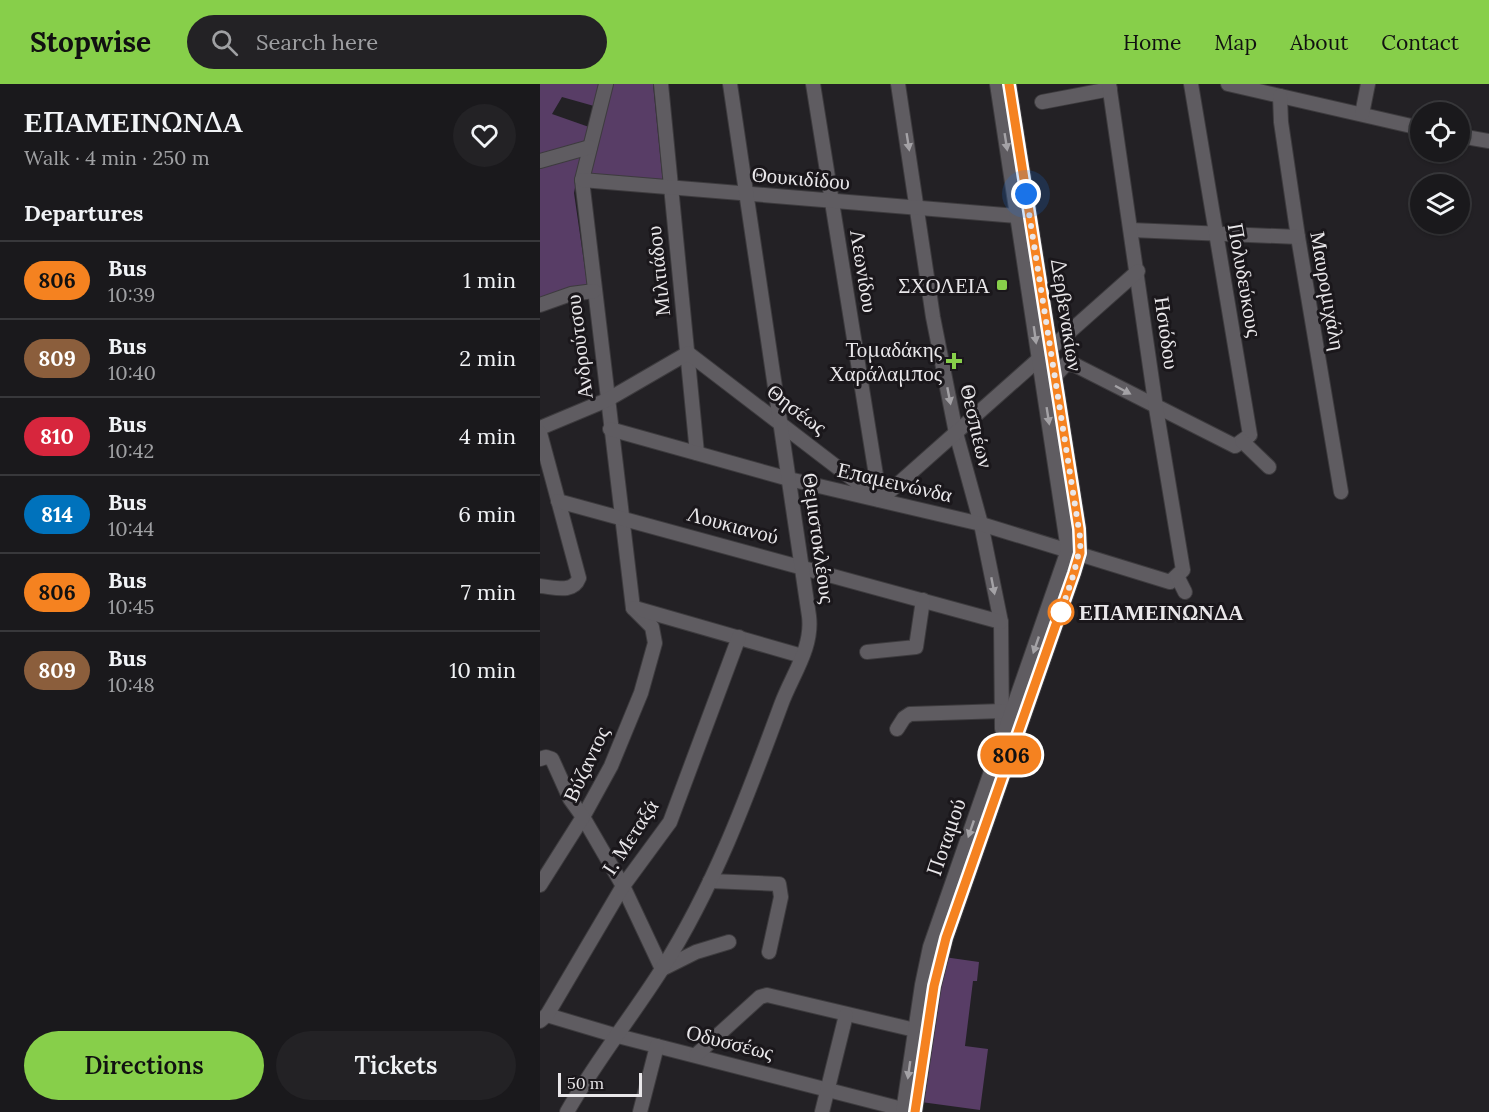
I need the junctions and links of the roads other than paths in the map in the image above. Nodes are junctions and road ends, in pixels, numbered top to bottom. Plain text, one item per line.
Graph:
1 (606, 84) edge
2 (661, 84) edge
3 (730, 84) edge
4 (813, 84) edge
5 (898, 84) edge
6 (997, 84) edge
7 (1010, 84) edge
8 (1191, 84) edge
9 (1228, 84) edge
10 (1368, 84) edge
11 (1109, 86) edge
12 (1280, 96) junction
13 (1042, 102) dead end
14 (1362, 114) junction
15 (1410, 126) edge
16 (1470, 138) edge
17 (1489, 141) edge
18 (590, 147) junction
19 (540, 161) edge
20 (582, 180) junction
21 (670, 188) junction
22 (748, 194) junction
23 (832, 201) junction
24 (918, 208) junction
25 (1017, 216) junction
26 (1131, 230) junction
27 (1215, 234) junction
28 (1298, 237) junction
29 (1138, 272) junction
30 (594, 291) junction
31 (540, 305) edge
32 (1050, 348) junction
33 (688, 353) junction
34 (1039, 358) junction
35 (1055, 376) junction
36 (607, 400) junction
37 (1156, 408) junction
38 (782, 424) junction
39 (540, 428) edge
40 (610, 429) junction
41 (540, 433) edge
42 (956, 433) junction
43 (1242, 441) junction
44 (697, 453) junction
45 (1269, 466) dead end
46 (789, 479) junction
47 (1341, 492) dead end
48 (880, 500) junction
49 (558, 501) junction
50 (622, 517) junction
51 (981, 524) junction
52 (1074, 551) junction
53 (802, 565) junction
54 (1174, 579) junction
55 (540, 586) edge
56 (1185, 592) dead end
57 (923, 600) junction
58 (633, 608) junction
59 (1001, 622) junction
60 (739, 637) junction
61 (867, 652) dead end
62 (802, 656) junction
63 (1003, 711) junction
64 (897, 729) dead end
65 (1002, 741) junction
66 (540, 759) edge
67 (583, 817) junction
68 (711, 881) junction
69 (540, 885) edge
70 (623, 886) junction
71 (729, 942) dead end
72 (769, 952) dead end
73 (662, 969) junction
74 (846, 1015) junction
75 (543, 1018) edge
76 (915, 1030) junction
77 (614, 1035) junction
78 (657, 1046) junction
79 (696, 1055) junction
80 (828, 1088) junction
81 (908, 1111) edge
82 (567, 1112) edge
83 (640, 1112) edge
84 (822, 1112) edge

1 - 18 street, Ανδρούτσου
2 - 21 street, Μιλτιάδου
3 - 22 street, Θεμιστοκλέους
4 - 23 street, Λεωνίδου
5 -> 24 street, Θεσπιέων
6 -> 25 street, Δερβενακίων
7 - 32 street, Δερβενακίων
8 - 27 street, Πολυδεύκους
9 - 12 street
10 - 14 street
11 - 13 street
11 - 26 street, Ησιόδου
12 - 14 street
12 - 28 street, Μαυρομιχάλη
14 - 15 street
16 - 17 street
18 - 19 street
18 - 20 street, Ανδρούτσου
20 - 21 street, Θουκιδίδου
20 - 30 street, Ανδρούτσου
21 - 22 street, Θουκιδίδου
21 - 33 street, Μιλτιάδου
22 - 23 street, Θουκιδίδου
22 - 38 street, Θεμιστοκλέους
23 - 24 street, Θουκιδίδου
23 - 48 street, Λεωνίδου
24 - 25 street, Θουκιδίδου
24 -> 42 street, Θεσπιέων
25 -> 34 street, Δερβενακίων
26 - 27 street
26 - 29 street, Ησιόδου
27 - 28 street
27 - 43 street, Πολυδεύκους
28 - 47 street, Μαυρομιχάλη
29 - 32 street
29 - 37 street, Ησιόδου
30 - 31 street
30 - 36 street, Ανδρούτσου
32 - 34 street
32 - 35 street, Δερβενακίων
33 - 36 street
33 - 38 street, Θησέως
33 - 44 street, Μιλτιάδου
34 - 42 street
34 -> 52 street, Δερβενακίων
35 -> 37 street
35 - 52 street, Δερβενακίων
36 - 39 street
36 - 40 street, Ανδρούτσου
37 - 43 street
37 - 54 street, Ησιόδου
38 - 46 street, Θεμιστοκλέους
38 - 48 street, Θησέως
40 - 44 street, Επαμεινώνδα
40 - 50 street, Ανδρούτσου
41 - 49 street
42 - 48 street
42 - 51 street, Θεσπιέων
43 - 45 street
44 - 46 street, Επαμεινώνδα
46 - 48 street, Επαμεινώνδα
46 - 53 street, Θεμιστοκλέους
48 - 51 street, Επαμεινώνδα
49 - 50 street, Λουκιανού
49 - 55 street
50 - 53 street, Λουκιανού
50 - 58 street, Ανδρούτσου
51 - 52 street, Επαμεινώνδα
51 -> 59 street, Θεσπιέων
52 - 54 street, Επαμεινώνδα
52 -> 65 street, Ποταμού
52 - 81 street, Ποταμού
53 - 57 street, Λουκιανού
53 - 62 street, Θεμιστοκλέους
54 - 56 street
57 - 59 street, Λουκιανού
57 - 61 street
58 - 60 street
58 - 67 street, Βύζαντος
59 - 63 street, Θεσπιέων
60 - 62 street
60 - 70 street, Ι. Μεταξά
62 - 68 street, Θεμιστοκλέους
63 - 64 street
63 - 65 street, Θεσπιέων
65 -> 76 street, Ποταμού
66 - 67 street
67 - 69 street
67 - 70 street, Βύζαντος
68 - 72 street
68 - 73 street, Θεμιστοκλέους
70 - 73 street, Βύζαντος
70 - 75 street, Ι. Μεταξά
71 - 73 street
73 - 77 street, Θεμιστοκλέους
74 - 76 street
74 - 79 street
74 - 80 street
75 - 77 street, Οδυσσέως
76 -> 81 street, Ποταμού
77 - 78 street, Οδυσσέως
77 - 82 street, Θεμιστοκλέους
78 - 79 street, Οδυσσέως
78 - 83 street
79 - 80 street, Οδυσσέως
80 - 81 street, Οδυσσέως
80 - 84 street

